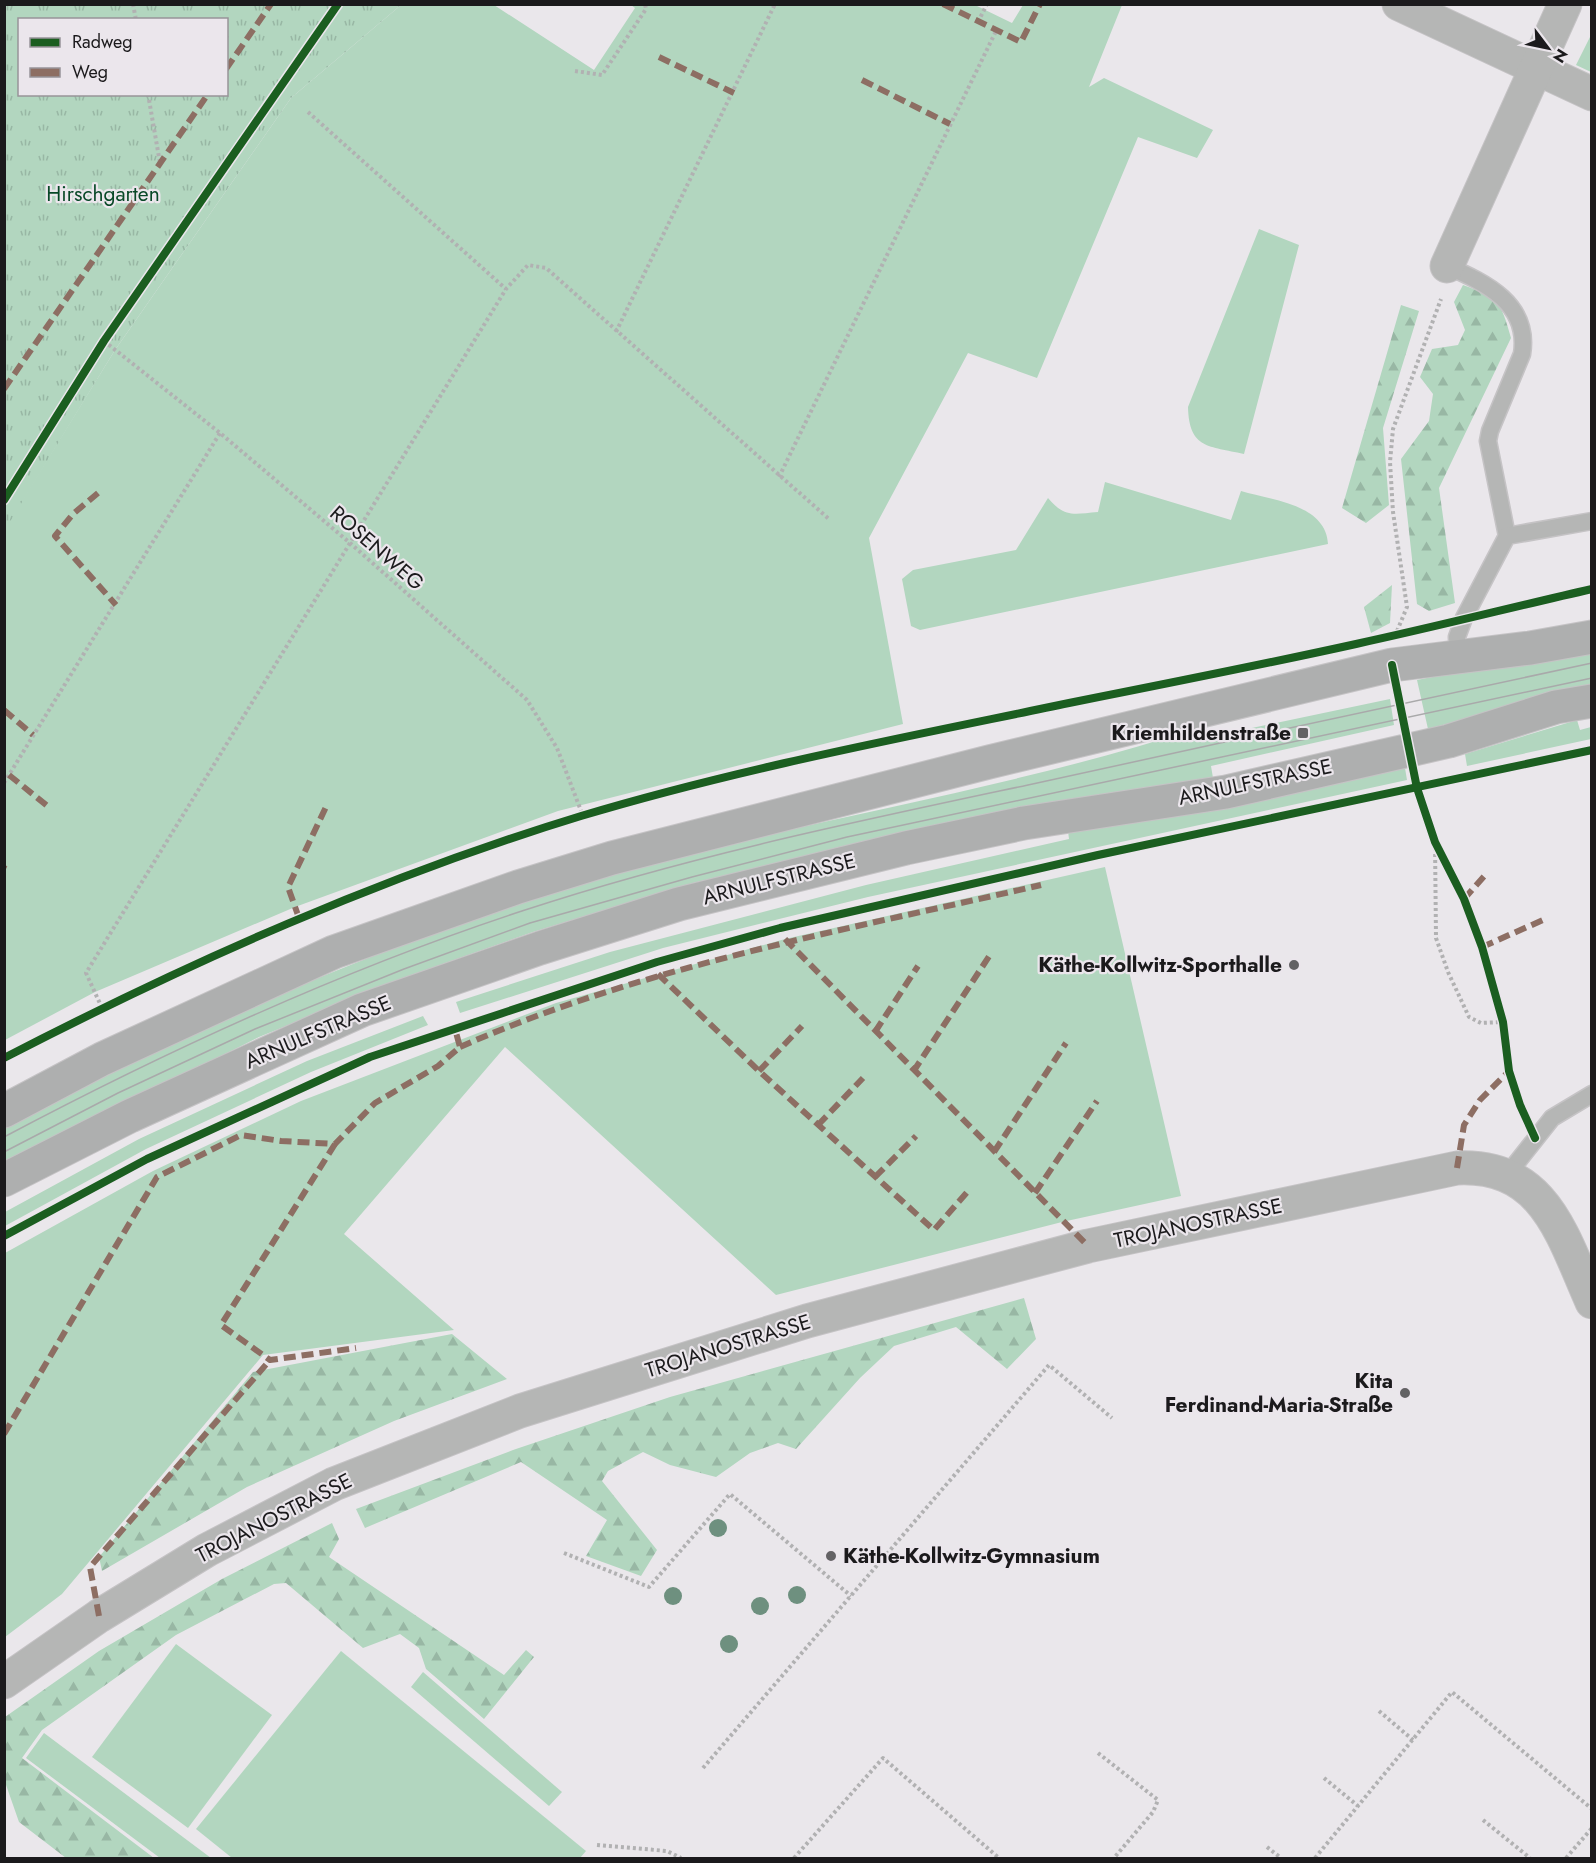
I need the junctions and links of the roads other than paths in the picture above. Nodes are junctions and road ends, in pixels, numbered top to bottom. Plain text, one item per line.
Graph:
1 (1399, 4) edge
2 (1565, 4) edge
3 (1534, 69) junction
4 (1592, 94) edge
5 (1445, 280) joint
6 (1592, 521) edge
7 (1507, 536) junction
8 (1592, 637) edge
9 (1458, 656) junction
10 (1592, 701) edge
11 (1592, 1094) edge
12 (4, 1111) edge
13 (1507, 1175) junction
14 (4, 1180) edge
15 (1592, 1302) edge
16 (4, 1682) edge

1 - 3 street
2 - 3 street
3 - 4 street
3 - 5 street
5 - 7 lane
6 - 7 lane
7 - 9 lane
8 - 9 main road
9 - 12 main road
10 - 14 main road, ARNULFSTRASSE
11 - 13 lane
13 - 15 street, TROJANOSTRASSE
13 - 16 street, TROJANOSTRASSE

